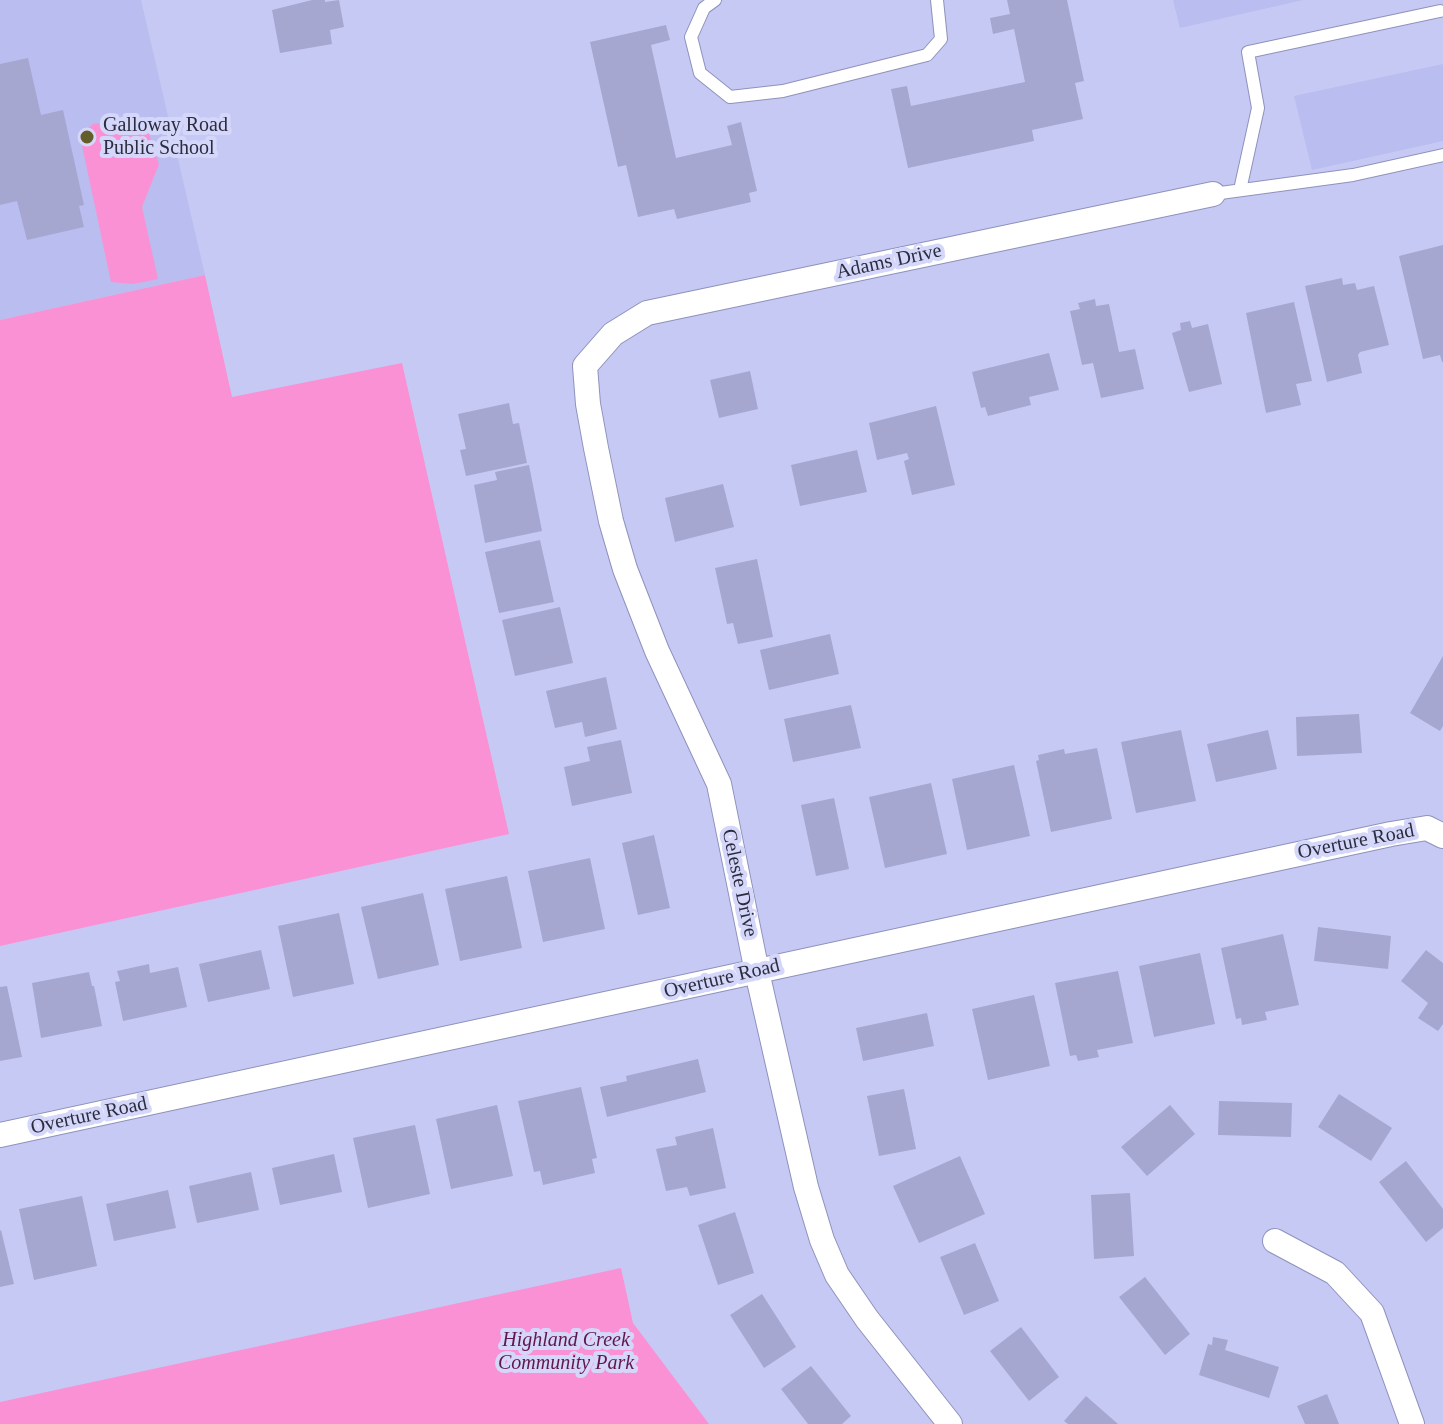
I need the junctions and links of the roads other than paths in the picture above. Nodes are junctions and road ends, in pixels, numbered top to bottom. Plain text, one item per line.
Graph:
1 (715, 0) edge
2 (937, 0) edge
3 (1440, 11) dead end
4 (1443, 155) edge
5 (1240, 190) junction
6 (1213, 194) joint
7 (585, 366) joint
8 (1443, 836) edge
9 (757, 972) junction
10 (0, 1135) edge
11 (1275, 1241) dead end
12 (950, 1424) edge
13 (1412, 1424) edge

1 - 2 lane
3 - 5 lane
4 - 5 lane
5 - 6 lane
6 - 7 street, Adams Drive
7 - 9 street, Celeste Drive
8 - 9 street, Overture Road
9 - 10 street, Overture Road
9 - 12 street, Celeste Drive
11 - 13 street

